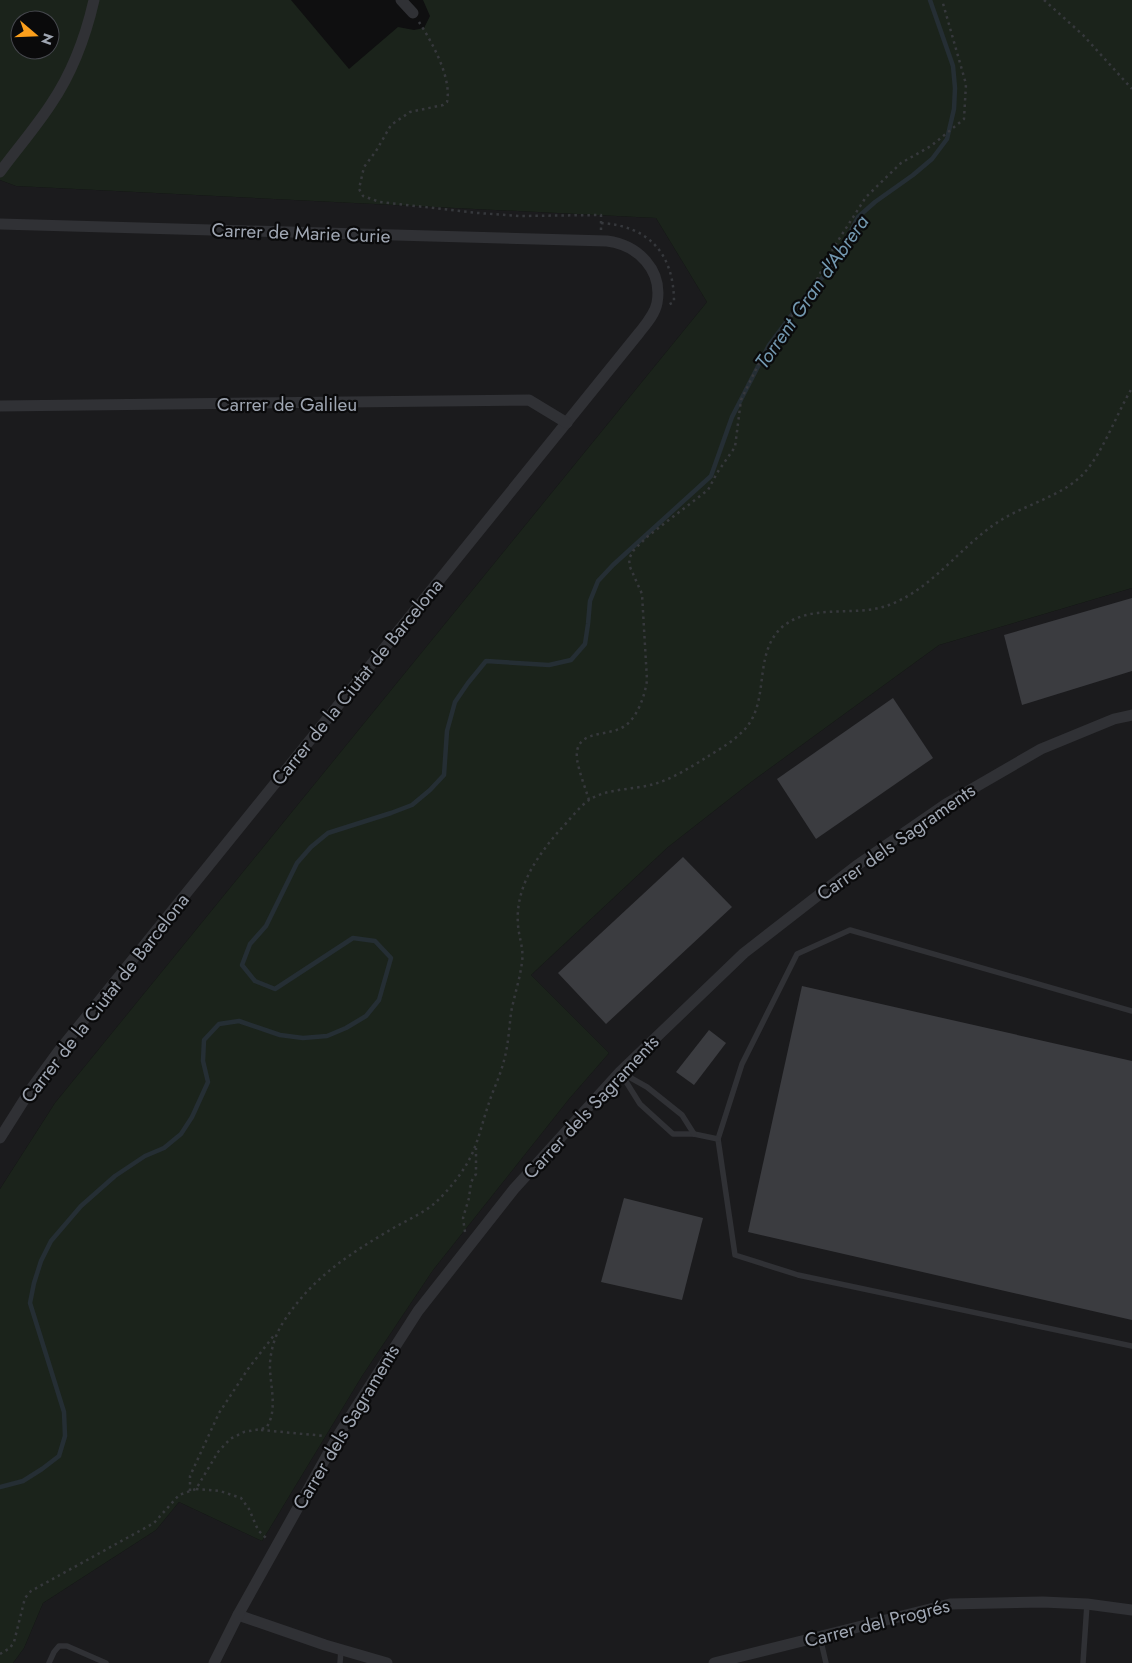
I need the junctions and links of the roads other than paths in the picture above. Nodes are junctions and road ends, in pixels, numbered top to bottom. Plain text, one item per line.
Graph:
1 (94, 0) edge
2 (400, 0) edge
3 (413, 13) road end
4 (0, 172) edge
5 (0, 224) edge
6 (601, 241) joint
7 (0, 406) edge
8 (567, 423) junction
9 (1132, 715) edge
10 (1132, 1011) edge
11 (620, 1072) junction
12 (694, 1134) junction
13 (0, 1138) edge
14 (718, 1139) junction
15 (1132, 1346) edge
16 (1086, 1604) junction
17 (1132, 1610) edge
18 (238, 1614) junction
19 (820, 1637) junction
20 (341, 1650) junction
21 (49, 1663) edge
22 (106, 1663) edge
23 (214, 1663) edge
24 (340, 1663) edge
25 (387, 1663) edge
26 (714, 1663) edge
27 (826, 1663) edge
28 (1083, 1663) edge

1 - 4 street
2 - 3 street
5 - 6 street, Carrer de Marie Curie
6 - 8 street, Carrer de la Ciutat de Barcelona
7 - 8 street, Carrer de Galileu
8 - 13 street, Carrer de la Ciutat de Barcelona
9 - 11 street, Carrer dels Sagraments
10 - 14 lane
11 - 12 lane
11 - 12 lane
11 - 18 street, Carrer dels Sagraments
12 - 14 lane
14 - 15 lane
16 - 17 street, Carrer del Progrés
16 - 19 street, Carrer del Progrés
16 - 28 lane
18 - 20 street
18 - 23 street, Carrer dels Sagraments
19 - 26 street, Carrer del Progrés
19 - 27 lane
20 - 24 lane
20 - 25 street
21 - 22 lane

